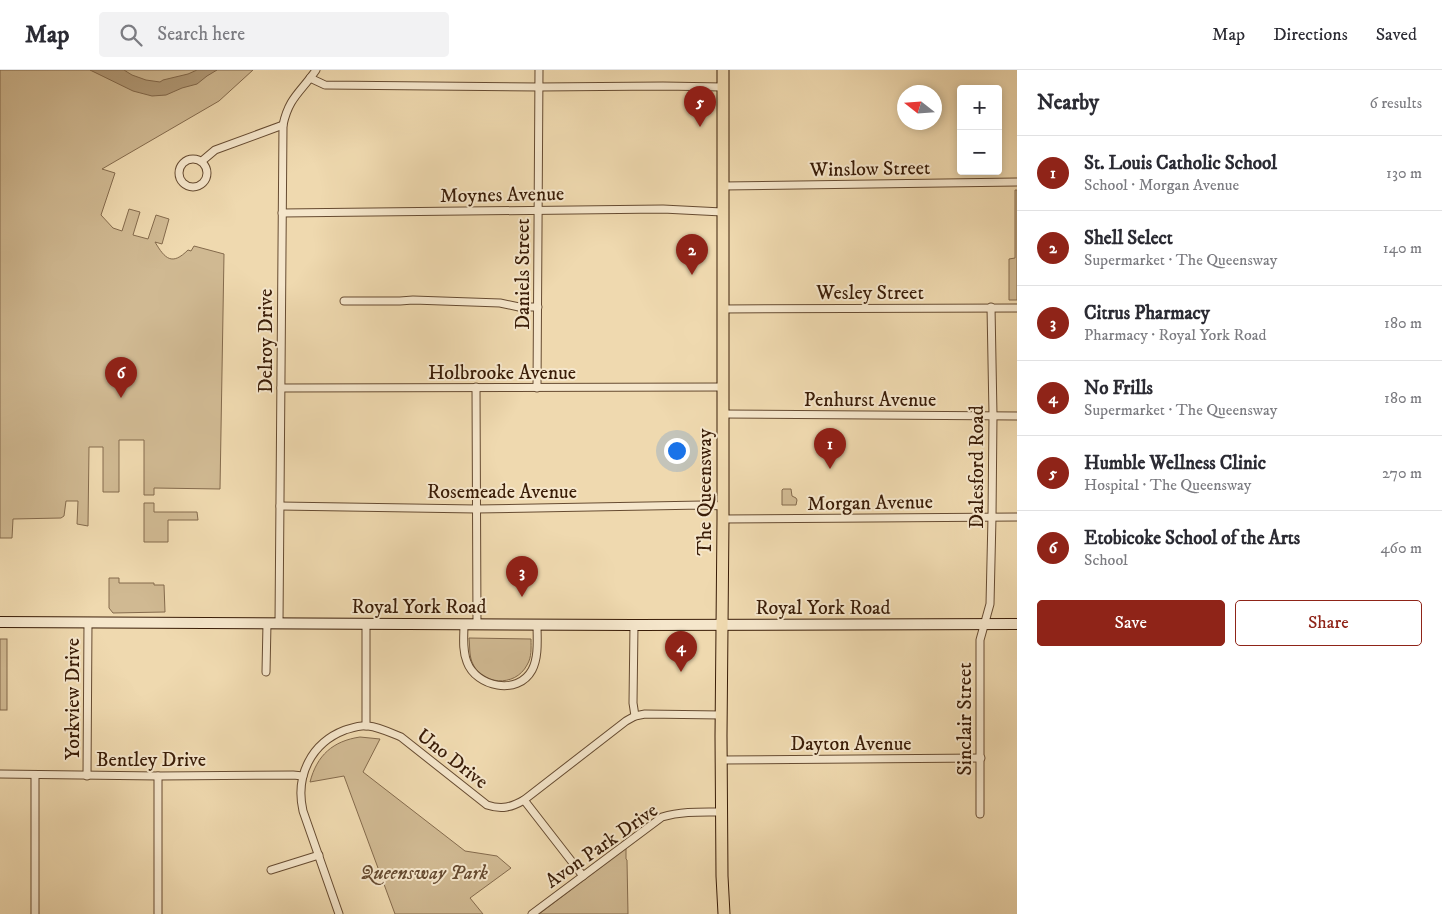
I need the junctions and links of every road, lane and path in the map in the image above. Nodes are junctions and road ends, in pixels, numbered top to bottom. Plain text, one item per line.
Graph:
1 (316, 70) edge
2 (539, 70) edge
3 (723, 70) edge
4 (310, 78) junction
5 (723, 87) junction
6 (539, 88) junction
7 (283, 125) junction
8 (202, 161) junction
9 (1017, 182) edge
10 (723, 186) junction
11 (538, 209) junction
12 (722, 212) junction
13 (282, 213) junction
14 (344, 300) dead end
15 (538, 307) junction
16 (991, 308) junction
17 (1017, 308) edge
18 (722, 309) junction
19 (476, 387) junction
20 (281, 388) junction
21 (537, 388) junction
22 (723, 388) junction
23 (723, 414) junction
24 (993, 416) junction
25 (1017, 416) edge
26 (280, 506) junction
27 (723, 506) junction
28 (476, 509) junction
29 (992, 517) junction
30 (1017, 517) edge
31 (723, 519) junction
32 (0, 622) edge
33 (88, 622) junction
34 (267, 623) junction
35 (279, 623) junction
36 (366, 624) junction
37 (464, 624) junction
38 (477, 624) junction
39 (537, 624) junction
40 (1017, 624) edge
41 (634, 625) junction
42 (722, 625) junction
43 (984, 625) junction
44 (266, 672) dead end
45 (721, 715) junction
46 (635, 716) junction
47 (366, 726) junction
48 (980, 758) junction
49 (722, 760) junction
50 (0, 774) edge
51 (35, 776) junction
52 (87, 776) junction
53 (158, 776) junction
54 (302, 776) junction
55 (524, 800) junction
56 (722, 812) junction
57 (980, 814) dead end
58 (319, 855) junction
59 (271, 870) dead end
60 (582, 876) junction
61 (35, 914) edge
62 (158, 914) edge
63 (339, 914) edge
64 (532, 914) edge
65 (724, 914) edge

1 - 4 street, Delroy Drive
2 - 6 street, Daniels Street
3 - 5 main road, The Queensway
4 - 6 street
4 - 7 street, Delroy Drive
5 - 6 street
5 - 10 main road, The Queensway
6 - 11 street, Daniels Street
7 - 8 street
7 - 13 street, Delroy Drive
8 - 8 street
9 - 10 street, Winslow Street
10 - 12 main road, The Queensway
11 - 12 street, Moynes Avenue
11 - 13 street, Moynes Avenue
11 - 15 street, Daniels Street
12 - 18 main road, The Queensway
13 - 20 street, Delroy Drive
14 - 15 street
15 - 21 street, Daniels Street
16 - 17 street, Wesley Street
16 - 18 street, Wesley Street
16 - 24 street, Dalesford Road
18 - 22 main road, The Queensway
19 - 20 street, Holbrooke Avenue
19 - 21 street, Holbrooke Avenue
19 - 28 street
20 - 26 street, Delroy Drive
21 - 22 street, Holbrooke Avenue
22 - 23 main road, The Queensway
23 - 24 street, Penhurst Avenue
23 - 27 main road, The Queensway
24 - 25 street, Penhurst Avenue
24 - 29 street, Dalesford Road
26 - 28 street, Rosemeade Avenue
26 - 35 street, Delroy Drive
27 - 28 street, Rosemeade Avenue
27 - 31 main road, The Queensway
28 - 38 street
29 - 30 street, Morgan Avenue
29 - 31 street, Morgan Avenue
29 - 43 street, Dalesford Road
31 - 42 main road, The Queensway
32 - 33 main road, Royal York Road
33 - 34 main road, Royal York Road
33 - 52 street, Yorkview Drive
34 - 35 main road, Royal York Road
34 - 44 street
35 - 36 main road, Royal York Road
36 - 37 main road, Royal York Road
36 - 47 street
37 - 38 main road, Royal York Road
37 - 39 street
38 - 39 main road, Royal York Road
39 - 41 main road, Royal York Road
40 - 43 main road, Royal York Road
41 - 42 main road, Royal York Road
41 - 46 street
42 - 43 main road, Royal York Road
42 - 45 main road, The Queensway
43 - 48 street, Sinclair Street
45 - 46 street
45 - 49 main road, The Queensway
46 - 55 street, Uno Drive
47 - 54 street
47 - 55 street, Uno Drive
48 - 49 street, Dayton Avenue
48 - 57 street, Sinclair Street
49 - 56 main road, The Queensway
50 - 51 street, Bentley Drive
51 - 52 street, Bentley Drive
51 - 61 street, Yorkview Drive
52 - 53 street, Bentley Drive
53 - 54 street, Bentley Drive
53 - 62 street
54 - 58 street
55 - 60 street
56 - 60 street, Avon Park Drive
56 - 65 main road, The Queensway
58 - 59 street
58 - 63 street
60 - 64 street, Avon Park Drive

